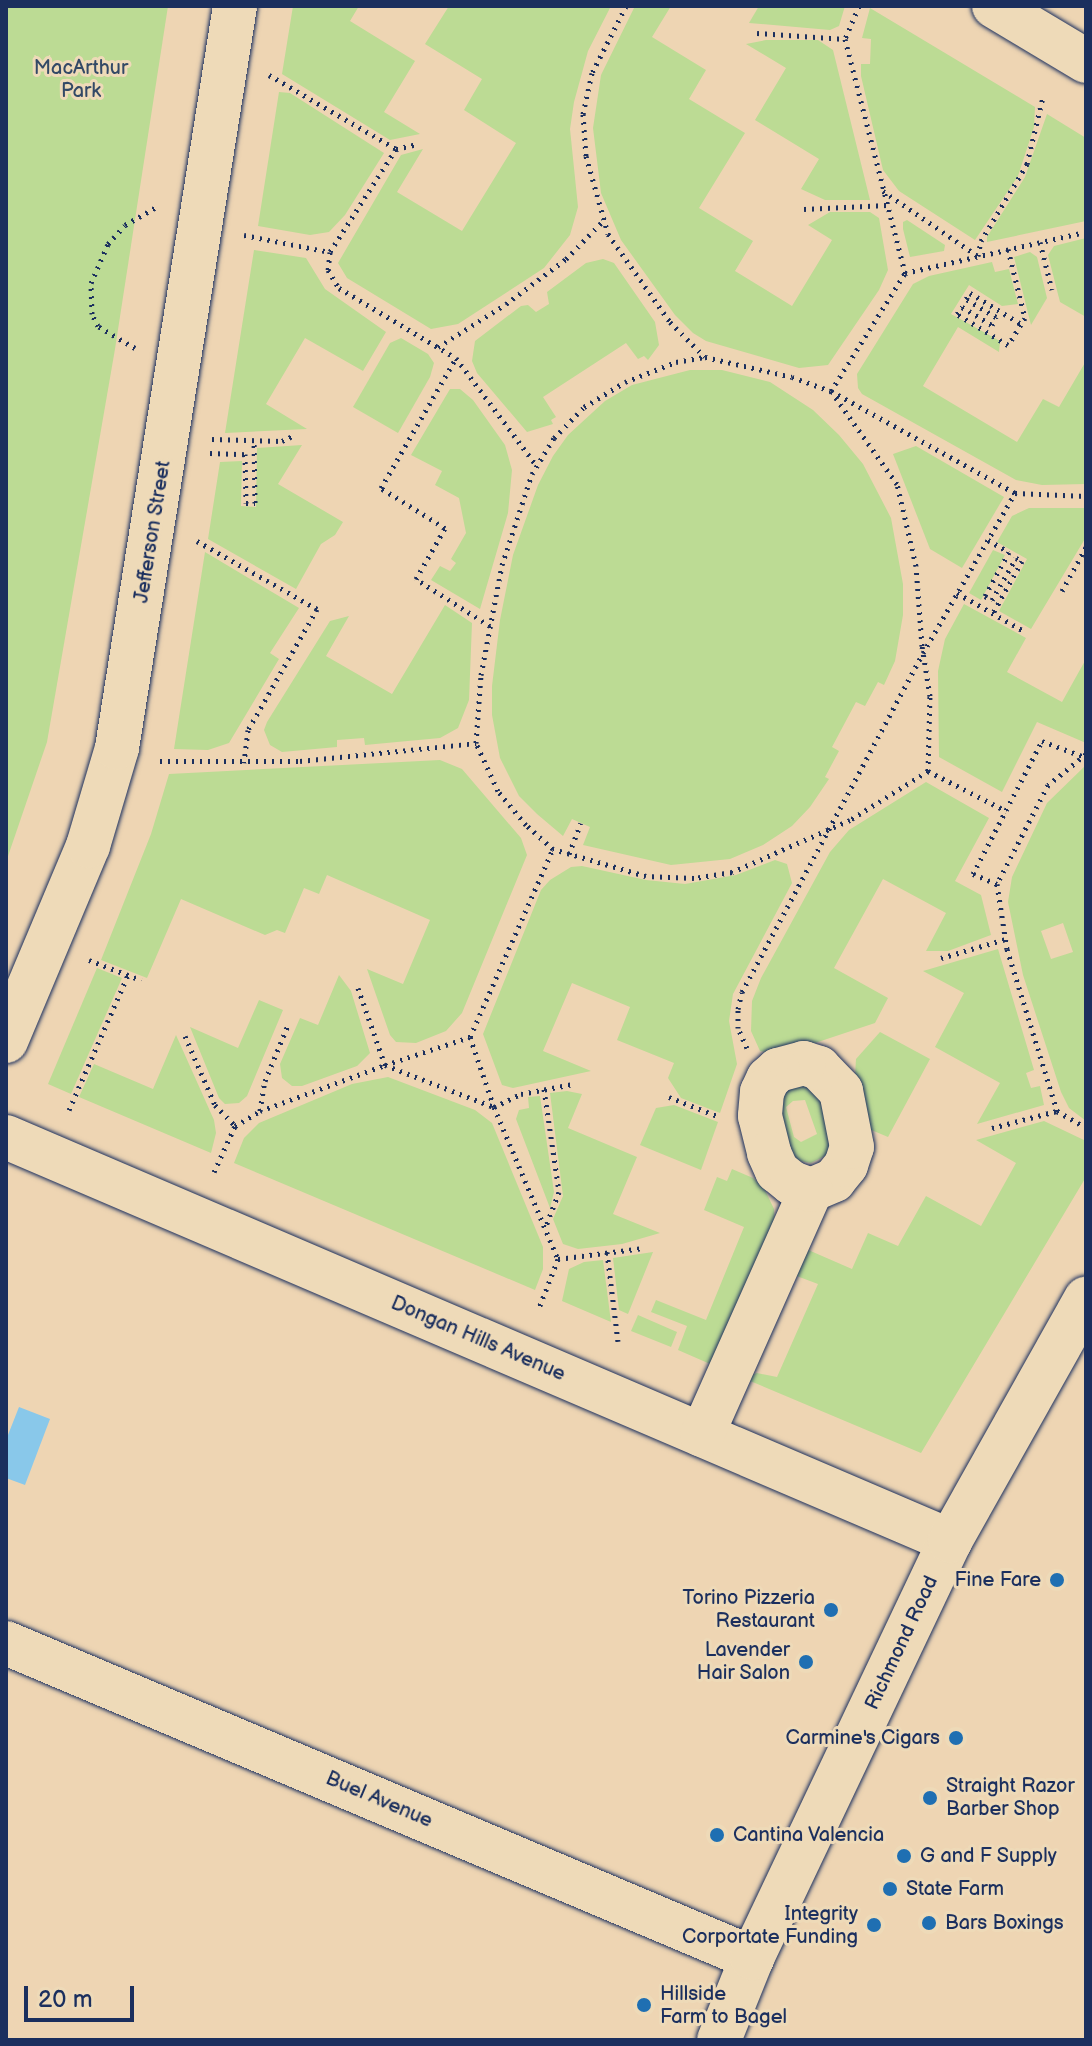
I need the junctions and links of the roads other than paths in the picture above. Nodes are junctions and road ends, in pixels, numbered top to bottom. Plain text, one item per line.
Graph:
1 (235, 6) edge
2 (994, 6) edge
3 (1086, 61) edge
4 (6, 1041) edge
5 (6, 1137) edge
6 (811, 1190) junction
7 (1086, 1299) edge
8 (702, 1435) junction
9 (950, 1541) junction
10 (6, 1643) edge
11 (752, 1958) junction
12 (719, 2040) edge

1 - 4 street, Jefferson Street
2 - 3 street
5 - 8 street, Dongan Hills Avenue
6 - 6 street
6 - 8 street
7 - 9 street, Richmond Road
8 - 9 street, Dongan Hills Avenue
9 - 11 street, Richmond Road
10 - 11 street, Buel Avenue
11 - 12 street, Richmond Road

